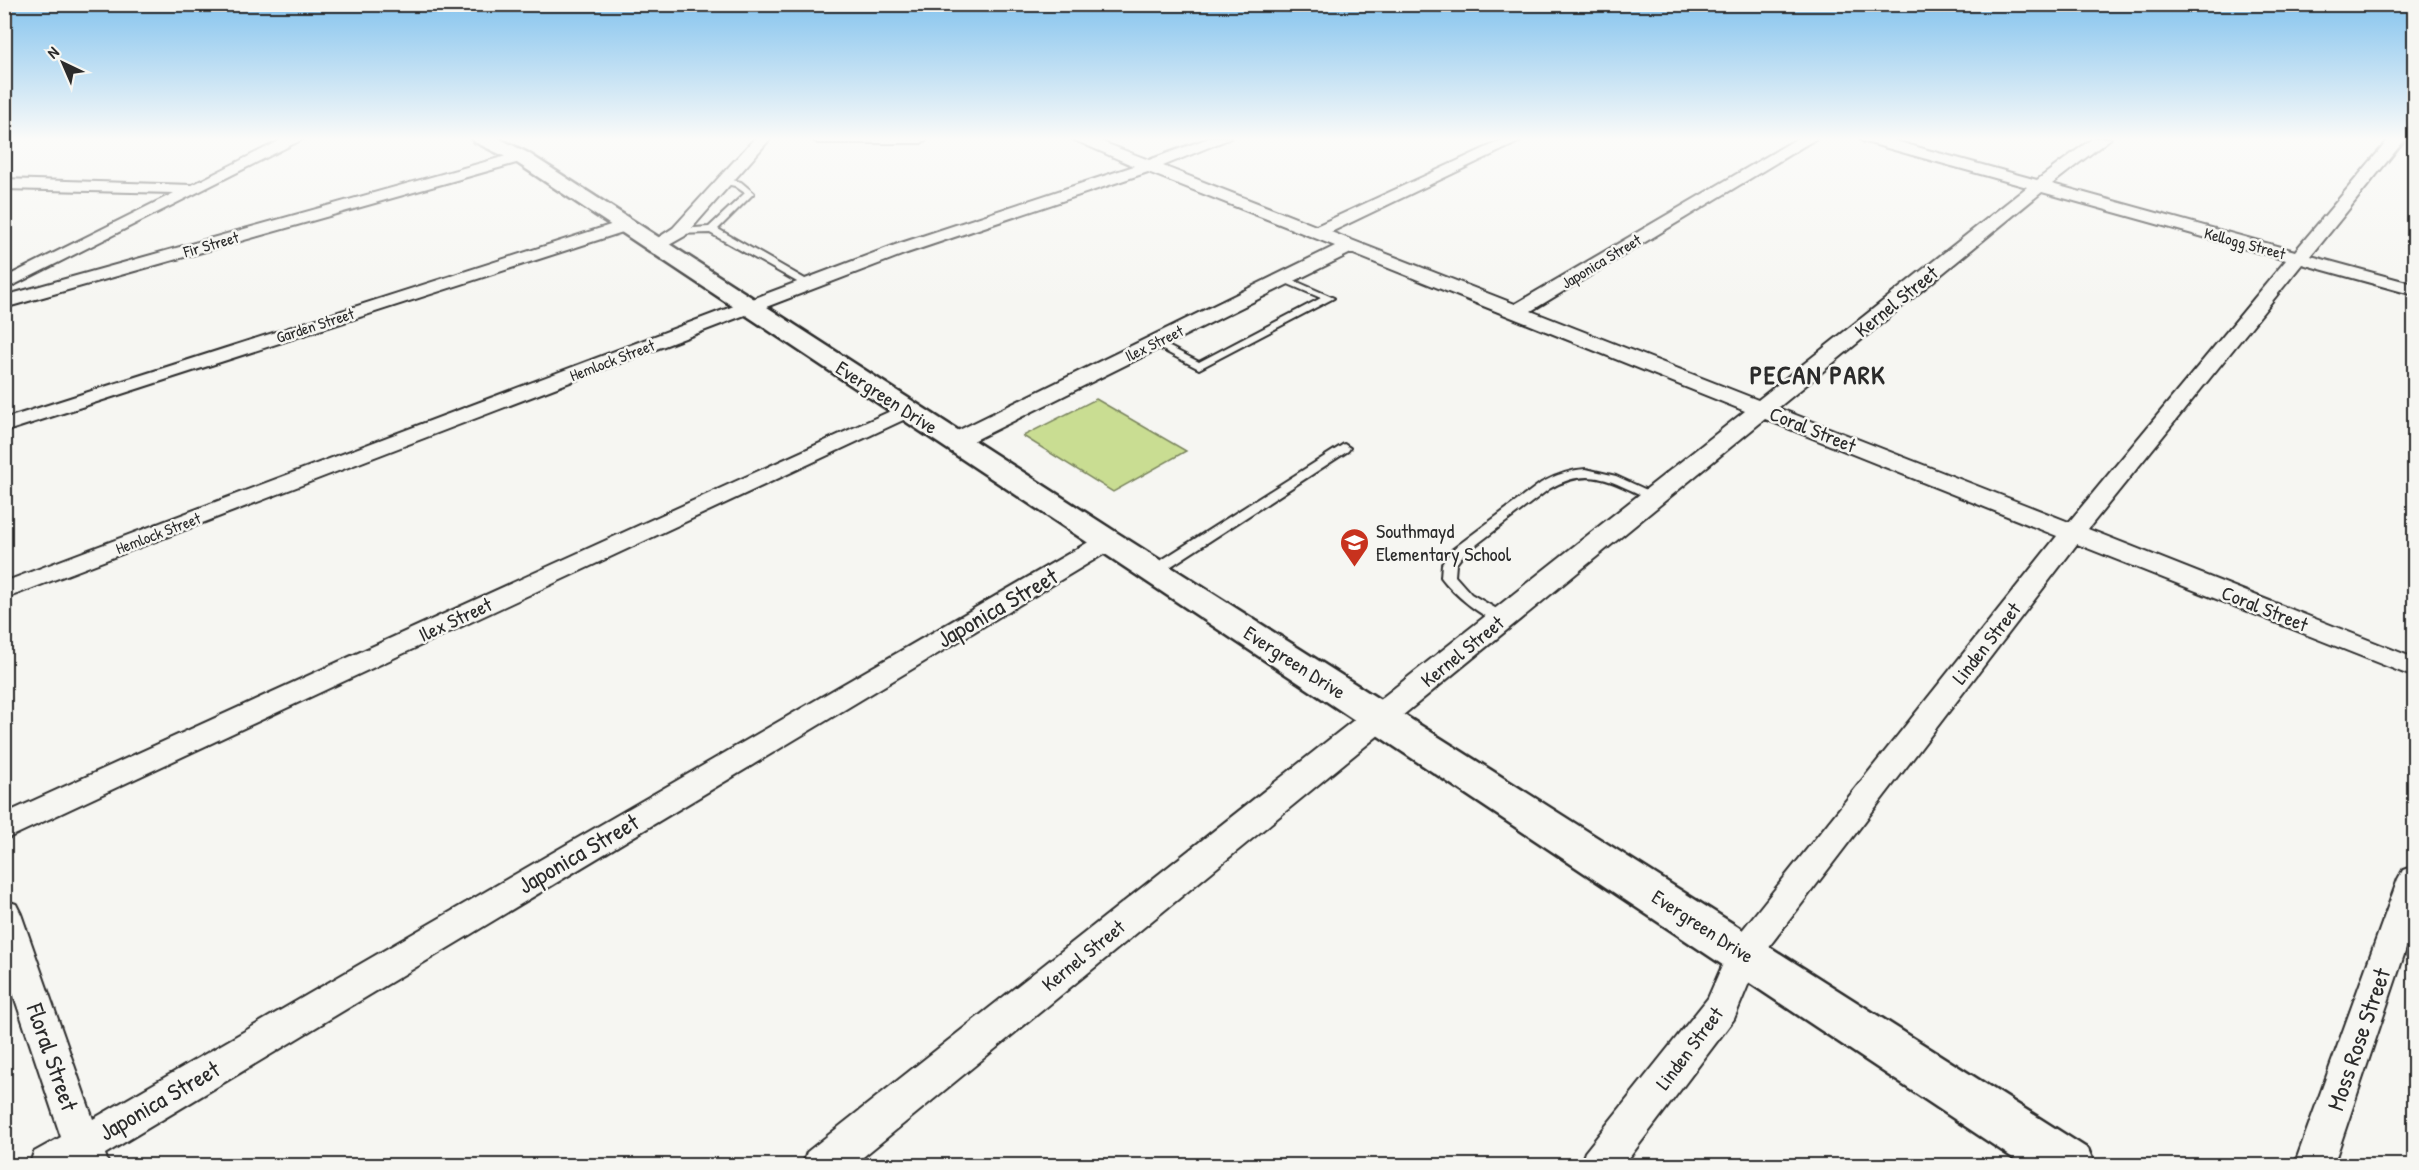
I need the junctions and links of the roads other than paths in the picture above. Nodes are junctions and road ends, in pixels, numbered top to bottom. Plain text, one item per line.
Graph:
1 (186, 193) edge
2 (363, 193) edge
3 (579, 193) edge
4 (712, 193) edge
5 (749, 193) edge
6 (1072, 193) edge
7 (1216, 193) edge
8 (1402, 193) edge
9 (1717, 193) edge
10 (2031, 193) edge
11 (2063, 193) edge
12 (2354, 193) edge
13 (626, 225) junction
14 (712, 230) junction
15 (1318, 232) junction
16 (667, 238) junction
17 (1352, 245) junction
18 (2299, 258) junction
19 (1284, 279) junction
20 (4, 285) edge
21 (808, 285) junction
22 (2415, 290) edge
23 (4, 302) edge
24 (749, 308) junction
25 (1517, 311) junction
26 (1154, 343) junction
27 (1762, 409) junction
28 (906, 410) junction
29 (4, 426) edge
30 (956, 441) junction
31 (1344, 448) dead end
32 (1654, 496) junction
33 (2073, 532) junction
34 (1108, 542) junction
35 (1154, 571) junction
36 (4, 591) edge
37 (1502, 618) junction
38 (2415, 668) edge
39 (1380, 717) junction
40 (4, 828) edge
41 (2415, 879) edge
42 (4, 914) edge
43 (1744, 953) junction
44 (86, 1155) edge
45 (48, 1166) edge
46 (821, 1166) edge
47 (1599, 1166) edge
48 (2070, 1166) edge
49 (2313, 1166) edge

1 - 20 street
2 - 23 street, Fir Street
3 - 13 street, Evergreen Drive
4 - 16 street
5 - 14 lane
6 - 21 street, Hemlock Street
7 - 15 street, Coral Street
8 - 15 street
9 - 25 street, Japonica Street
10 - 27 street, Kernel Street
11 - 18 street, Kellogg Street
12 - 18 street, Linden Street
13 - 16 street, Evergreen Drive
13 - 29 street, Garden Street
14 - 16 lane
14 - 21 lane
15 - 17 street, Coral Street
16 - 24 street, Evergreen Drive
17 - 19 street, Ilex Street
17 - 25 street, Coral Street
18 - 22 street, Kellogg Street
18 - 33 street, Linden Street
19 - 26 street, Ilex Street
19 - 26 lane
21 - 24 street, Hemlock Street
24 - 28 street, Evergreen Drive
24 - 36 street, Hemlock Street
25 - 27 street, Coral Street
26 - 30 street, Ilex Street
27 - 32 street, Kernel Street
27 - 33 street, Coral Street
28 - 30 street, Evergreen Drive
28 - 40 street, Ilex Street
30 - 34 street, Evergreen Drive
31 - 35 lane
32 - 37 street, Kernel Street
32 - 37 lane
33 - 38 street, Coral Street
33 - 43 street, Linden Street
34 - 35 street, Evergreen Drive
34 - 44 street, Japonica Street
35 - 39 street, Evergreen Drive
37 - 39 street, Kernel Street
39 - 43 street, Evergreen Drive
39 - 46 street, Kernel Street
41 - 49 street, Moss Rose Street
42 - 44 street, Floral Street
43 - 47 street, Linden Street
43 - 48 street, Evergreen Drive
44 - 45 street, Japonica Street

